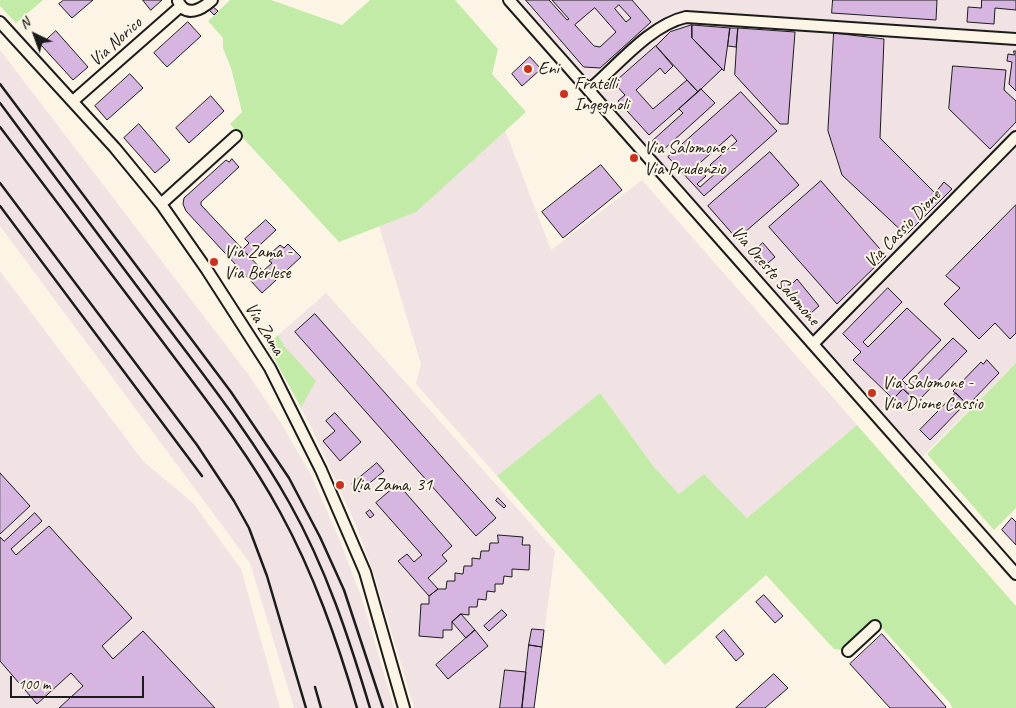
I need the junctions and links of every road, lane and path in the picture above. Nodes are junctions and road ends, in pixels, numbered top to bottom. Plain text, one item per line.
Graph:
1 (212, 0) edge
2 (509, 0) edge
3 (179, 3) edge
4 (0, 22) edge
5 (1016, 39) edge
6 (588, 90) junction
7 (73, 101) junction
8 (236, 136) dead end
9 (1016, 137) edge
10 (161, 204) junction
11 (814, 344) junction
12 (1016, 574) edge
13 (875, 626) dead end
14 (848, 651) dead end
15 (404, 708) edge

1 - 3 street
2 - 6 street, Via Oreste Salomone
3 - 7 street, Via Norico
4 - 7 street, Via Zama
5 - 6 street
6 - 11 street, Via Oreste Salomone
7 - 10 street, Via Zama
8 - 10 street
9 - 11 street, Via Cassio Dione
10 - 15 street, Via Zama
11 - 12 street, Via Oreste Salomone
13 - 14 street

